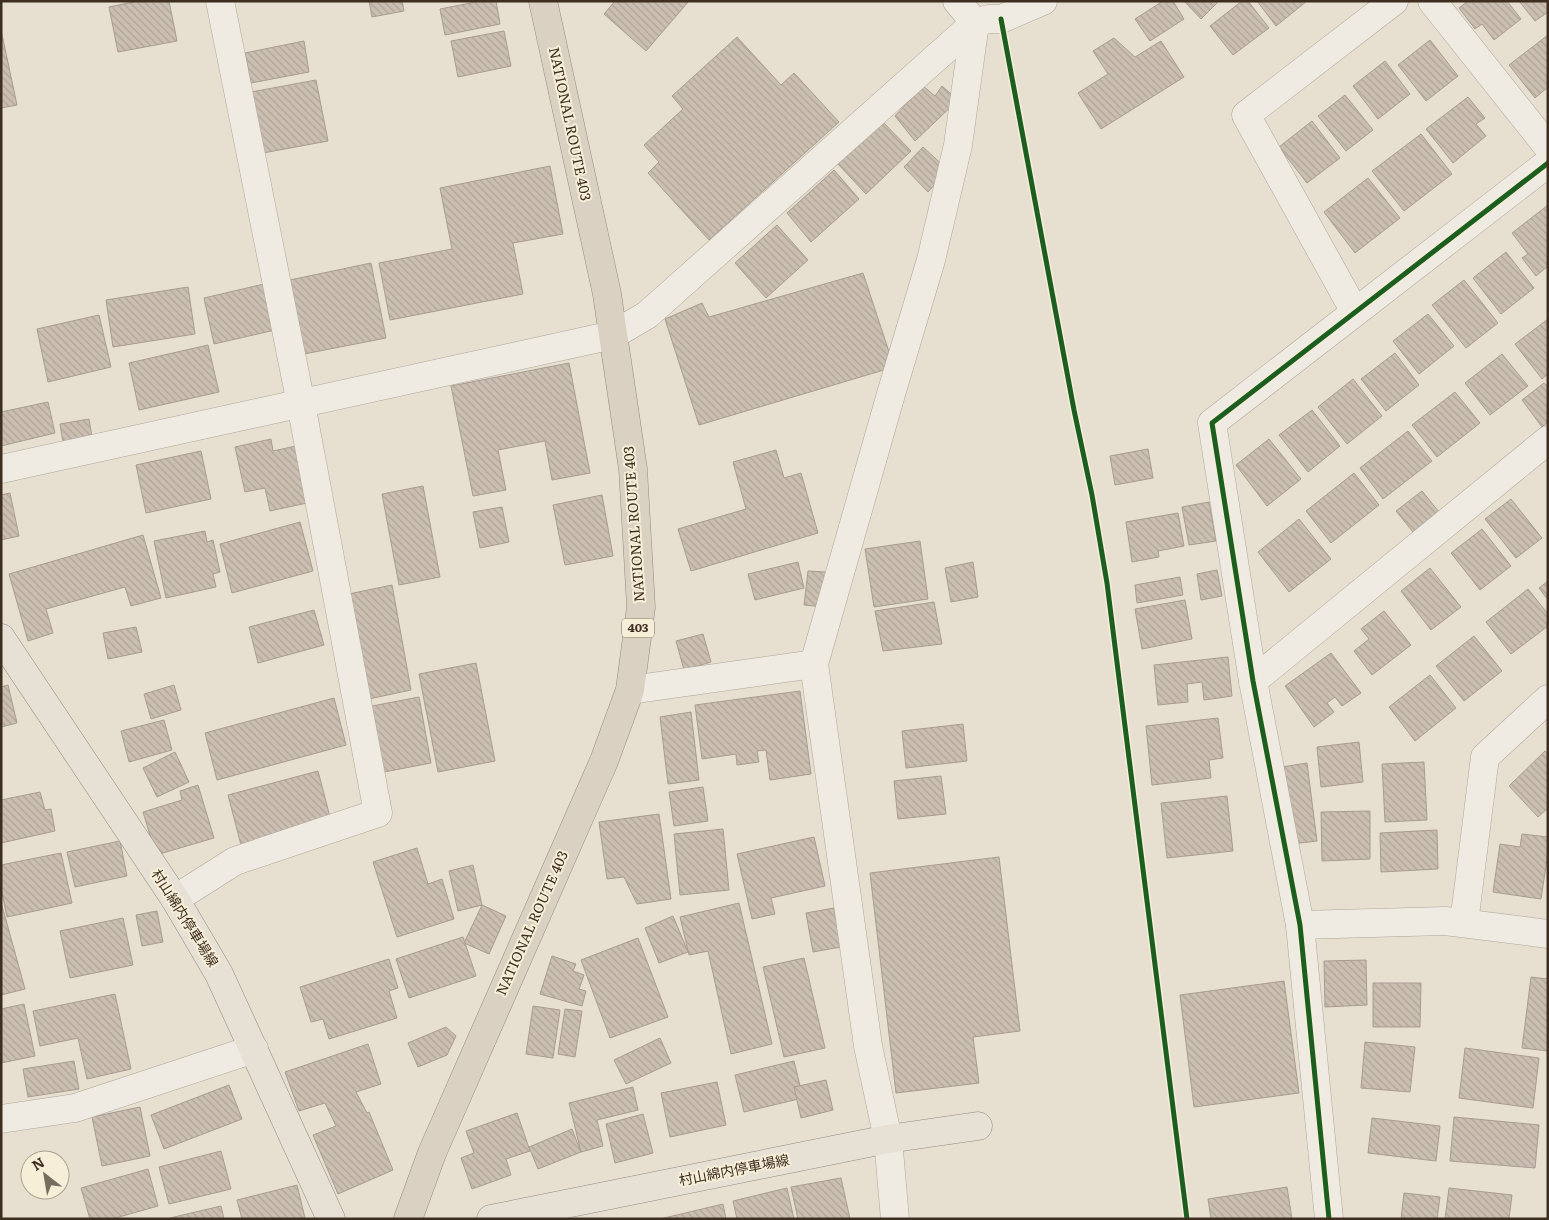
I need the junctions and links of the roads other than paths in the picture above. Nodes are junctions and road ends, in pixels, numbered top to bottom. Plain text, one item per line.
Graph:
1 (220, 1) edge
2 (543, 1) edge
3 (957, 1) edge
4 (1043, 1) edge
5 (1394, 1) edge
6 (1432, 1) edge
7 (975, 23) junction
8 (1548, 147) edge
9 (1548, 163) edge
10 (1355, 312) junction
11 (613, 336) junction
12 (301, 404) junction
13 (1548, 440) edge
14 (1, 469) edge
15 (1, 638) edge
16 (814, 664) junction
17 (1253, 681) junction
18 (630, 690) junction
19 (1548, 699) edge
20 (175, 899) junction
21 (1464, 923) junction
22 (1300, 925) junction
23 (1548, 934) edge
24 (254, 1049) junction
25 (1, 1119) edge
26 (978, 1126) dead end
27 (888, 1139) junction
28 (331, 1219) edge
29 (408, 1219) edge
30 (491, 1219) edge
31 (895, 1219) edge
32 (1329, 1219) edge

1 - 12 street
2 - 11 highway, NATIONAL ROUTE 403 / 403
3 - 7 street
4 - 7 street
5 - 10 street
6 - 8 street
7 - 11 street
7 - 16 street
9 - 10 street
10 - 17 street
11 - 12 street
11 - 18 highway, NATIONAL ROUTE 403 / 403
12 - 14 street
12 - 20 street
13 - 17 street
15 - 20 main road, 村山綿内停車場線
16 - 18 street
16 - 27 street
17 - 22 street
18 - 29 highway, NATIONAL ROUTE 403 / 403
19 - 21 street
20 - 24 main road, 村山綿内停車場線
21 - 22 street
21 - 23 street
22 - 32 street
24 - 25 street
24 - 28 main road, 村山綿内停車場線
26 - 27 main road, 村山綿内停車場線
27 - 30 main road, 村山綿内停車場線
27 - 31 street

